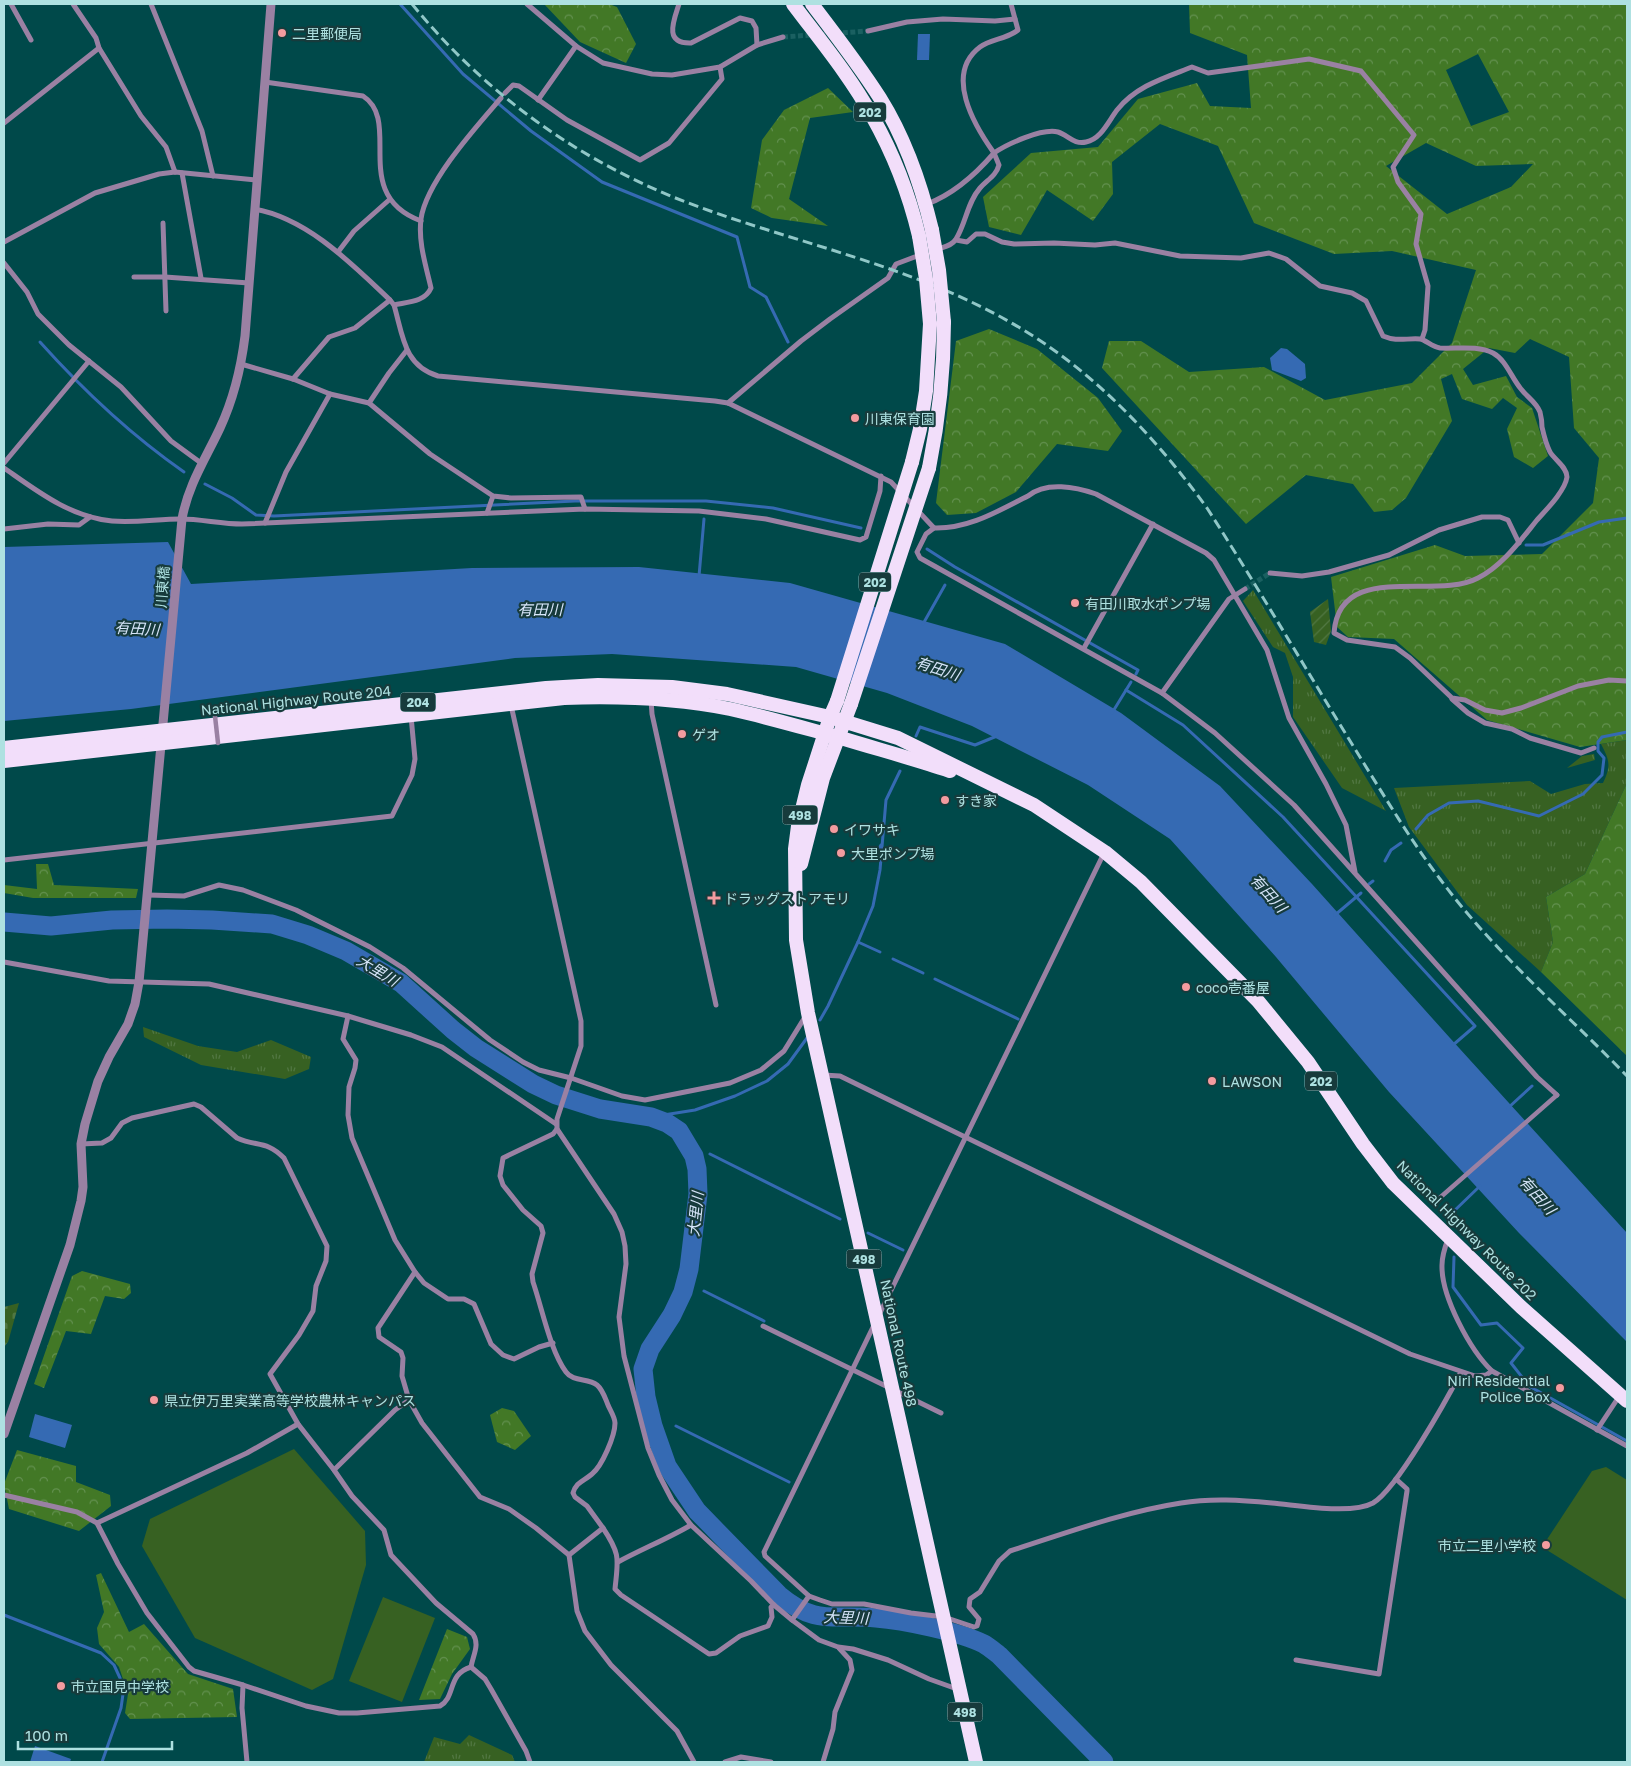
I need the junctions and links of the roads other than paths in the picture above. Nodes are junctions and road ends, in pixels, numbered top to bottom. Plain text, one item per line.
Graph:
1 (11, 4) edge
2 (73, 4) edge
3 (150, 4) edge
4 (271, 4) edge
5 (527, 4) edge
6 (679, 4) edge
7 (792, 4) edge
8 (812, 4) edge
9 (1011, 4) edge
10 (1014, 18) junction
11 (868, 31) tunnel mouth
12 (783, 37) tunnel mouth
13 (31, 40) dead end
14 (757, 45) junction
15 (576, 46) junction
16 (99, 48) junction
17 (720, 67) junction
18 (265, 82) junction
19 (505, 93) dead end
20 (500, 99) dead end
21 (538, 100) junction
22 (4, 123) edge
23 (994, 153) junction
24 (175, 172) junction
25 (182, 173) junction
26 (213, 176) junction
27 (257, 180) junction
28 (390, 200) junction
29 (926, 204) junction
30 (254, 209) junction
31 (421, 221) junction
32 (163, 224) dead end
33 (926, 233) junction
34 (956, 240) junction
35 (4, 242) edge
36 (338, 252) junction
37 (4, 263) edge
38 (165, 277) junction
39 (134, 278) dead end
40 (201, 278) junction
41 (249, 283) junction
42 (390, 300) junction
43 (394, 305) junction
44 (166, 312) dead end
45 (937, 323) junction
46 (1422, 339) junction
47 (407, 350) junction
48 (89, 361) junction
49 (241, 364) junction
50 (292, 379) junction
51 (330, 394) junction
52 (369, 403) junction
53 (728, 403) junction
54 (4, 463) edge
55 (201, 463) junction
56 (4, 468) edge
57 (881, 476) junction
58 (493, 496) junction
59 (584, 509) junction
60 (487, 513) junction
61 (90, 517) junction
62 (181, 523) junction
63 (265, 523) junction
64 (1153, 524) junction
65 (934, 528) junction
66 (4, 529) edge
67 (1519, 542) junction
68 (1270, 573) tunnel mouth
69 (1245, 589) tunnel mouth
70 (1235, 595) junction
71 (1084, 648) junction
72 (1627, 681) edge
73 (651, 692) junction
74 (1162, 693) junction
75 (510, 698) junction
76 (1452, 698) junction
77 (844, 702) junction
78 (410, 709) junction
79 (215, 716) dead end
80 (830, 718) junction
81 (845, 722) junction
82 (824, 733) junction
83 (162, 737) junction
84 (839, 738) junction
85 (218, 743) dead end
86 (4, 748) edge
87 (1594, 748) dead end
88 (4, 761) edge
89 (994, 786) junction
90 (152, 842) junction
91 (1105, 852) junction
92 (4, 860) edge
93 (1355, 872) junction
94 (147, 899) junction
95 (796, 900) junction
96 (4, 962) edge
97 (139, 982) junction
98 (716, 1005) dead end
99 (808, 1013) junction
100 (348, 1016) junction
101 (822, 1075) junction
102 (571, 1078) junction
103 (1557, 1096) joint
104 (556, 1124) junction
105 (966, 1139) junction
106 (81, 1144) junction
107 (1435, 1202) dead end
108 (1449, 1237) junction
109 (415, 1272) junction
110 (877, 1318) junction
111 (763, 1326) dead end
112 (553, 1343) junction
113 (852, 1369) junction
114 (1460, 1372) junction
115 (1492, 1372) junction
116 (892, 1389) junction
117 (1624, 1398) edge
118 (409, 1400) junction
119 (941, 1413) dead end
120 (298, 1424) junction
121 (1598, 1430) junction
122 (4, 1434) edge
123 (1627, 1446) edge
124 (334, 1470) junction
125 (1396, 1479) junction
126 (4, 1495) edge
127 (97, 1523) junction
128 (691, 1525) junction
129 (603, 1528) junction
130 (569, 1556) junction
131 (618, 1562) junction
132 (809, 1596) junction
133 (774, 1605) junction
134 (944, 1617) junction
135 (792, 1620) junction
136 (838, 1647) junction
137 (1296, 1660) dead end
138 (470, 1667) junction
139 (243, 1685) junction
140 (960, 1690) junction
141 (247, 1762) edge
142 (530, 1762) edge
143 (694, 1762) edge
144 (726, 1762) edge
145 (771, 1762) edge
146 (822, 1762) edge
147 (976, 1762) edge

1 - 13 street
2 - 16 street
3 - 26 street
4 - 18 street, 川東橋
5 - 15 street
6 - 14 street
7 - 33 highway, 202
8 - 29 highway, 202
9 - 10 street
10 - 11 street
10 - 23 street
12 - 14 street
14 - 17 street
15 - 17 street
15 - 21 street
16 - 22 street
16 - 24 street
17 - 21 street
18 - 27 street, 川東橋
18 - 28 street
19 - 21 street
20 - 31 street
23 - 29 street
23 - 34 street
23 - 46 street
24 - 25 street
24 - 35 street
25 - 26 street
25 - 40 street
26 - 27 street
27 - 30 street, 川東橋
28 - 31 street
28 - 36 street
29 - 33 highway, 202
30 - 36 street
30 - 41 street, 川東橋
31 - 43 street
32 - 38 street
33 - 45 highway, 202, bridge
34 - 46 street
34 - 53 street
36 - 42 street
37 - 48 street
38 - 39 street
38 - 40 street
38 - 44 street
40 - 41 street
41 - 49 street, 川東橋
42 - 43 street
42 - 50 street
43 - 47 street
45 - 77 highway, 202, bridge
45 - 77 highway, 202, bridge
46 - 67 street
47 - 52 street
47 - 53 street
48 - 54 street
48 - 55 street
49 - 50 street
49 - 55 street, 川東橋
50 - 51 street
51 - 52 street
51 - 63 street
52 - 58 street
53 - 57 street
55 - 62 street, 川東橋
56 - 61 street
57 - 59 street
57 - 65 street
58 - 59 street
58 - 60 street
59 - 60 street
60 - 63 street
61 - 62 street
61 - 66 street
62 - 63 street
62 - 83 street, 川東橋
64 - 65 street
64 - 70 street
64 - 71 street
65 - 71 street
67 - 68 street
67 - 76 street
69 - 70 street
70 - 74 street
70 - 93 street
71 - 74 street
72 - 76 street
73 - 75 highway, National Highway Route 204 / 204
73 - 80 highway, National Highway Route 204 / 204
73 - 82 highway, National Highway Route 204 / 204
73 - 98 street
74 - 93 street
75 - 78 highway, National Highway Route 204 / 204
75 - 102 street
76 - 87 street
77 - 80 highway, 202
77 - 81 highway, 202
78 - 83 highway, National Highway Route 204 / 204
78 - 90 street
79 - 85 street, bridge
80 - 81 highway, 202
80 - 82 highway, 202
81 - 84 highway, National Route 498
81 - 89 highway, National Highway Route 202 / 202
82 - 84 highway, National Highway Route 202 / 202
82 - 95 highway, National Route 498 / 498
83 - 86 highway, National Highway Route 204 / 204
83 - 88 highway, National Highway Route 204 / 204
83 - 90 street, 川東橋
84 - 89 highway, National Highway Route 202 / 202
84 - 95 highway, National Route 498 / 498
89 - 91 highway, National Highway Route 202 / 202
90 - 92 street
90 - 94 street, 川東橋
91 - 105 street
91 - 108 highway, National Highway Route 202 / 202
93 - 103 street
94 - 97 street, 川東橋
94 - 102 street
95 - 99 highway, National Route 498 / 498
96 - 97 street
97 - 100 street
97 - 106 street, 川東橋
99 - 101 highway, National Route 498 / 498
99 - 102 street
100 - 104 street
100 - 109 street
101 - 105 street
101 - 110 highway, National Route 498 / 498
102 - 104 street
103 - 107 street
104 - 112 street
104 - 128 street
105 - 110 street
105 - 114 street
106 - 120 street
106 - 122 street, 川東橋
108 - 115 street
108 - 117 highway, National Highway Route 202 / 202
109 - 112 street
109 - 118 street
110 - 113 street
110 - 116 highway, National Route 498 / 498
111 - 113 street
112 - 129 street
113 - 116 street
113 - 132 street
114 - 115 street
114 - 125 street
115 - 121 street
116 - 119 street
116 - 134 highway, National Route 498 / 498
117 - 121 street
118 - 124 street
118 - 130 street
120 - 124 street
120 - 127 street
121 - 123 street
124 - 138 street
125 - 134 street
125 - 137 street
126 - 127 street
127 - 139 street
128 - 131 street
128 - 133 street
129 - 130 street
129 - 131 street
130 - 143 street
131 - 133 street
132 - 134 street
132 - 135 street
133 - 135 street
134 - 140 highway, National Route 498 / 498
135 - 136 street
136 - 140 street
136 - 146 street
138 - 139 street
138 - 142 street
139 - 141 street
140 - 147 highway, National Route 498 / 498
144 - 145 street

